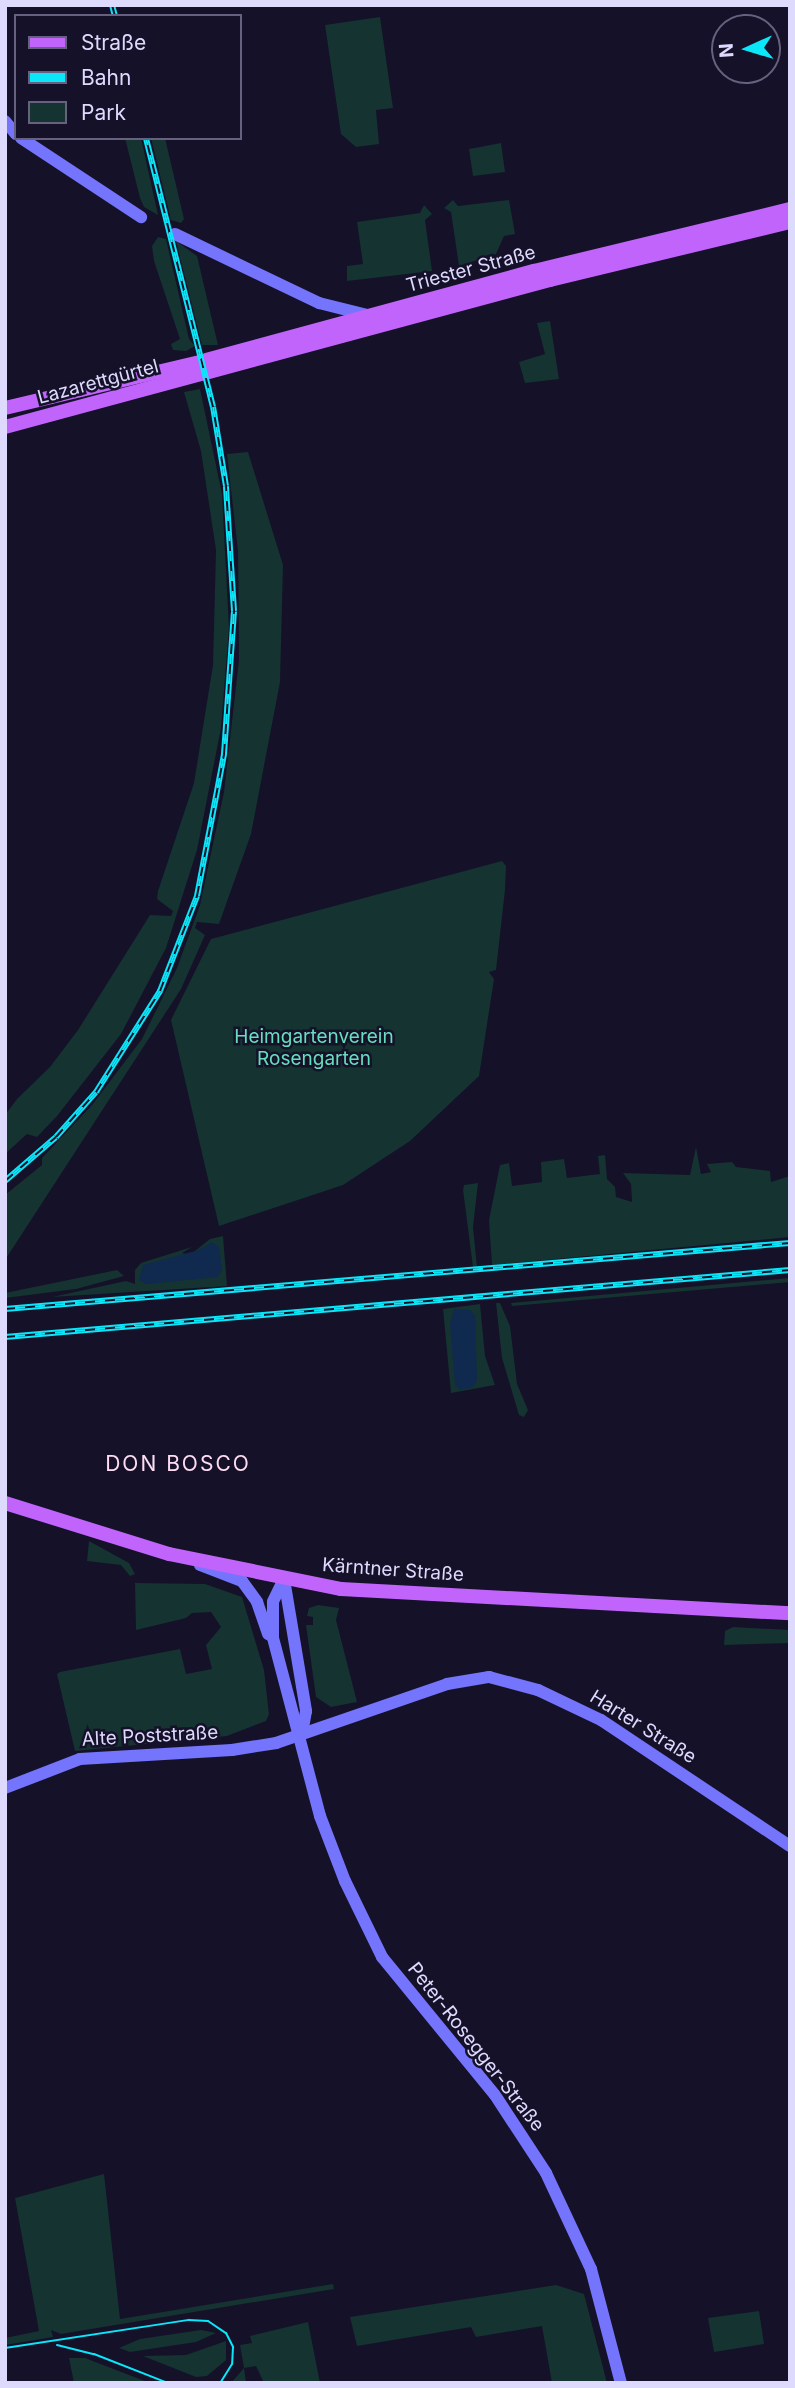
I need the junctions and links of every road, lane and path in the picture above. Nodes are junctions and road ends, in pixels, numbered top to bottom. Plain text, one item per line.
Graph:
1 (24, 140) edge
2 (790, 209) edge
3 (141, 217) dead end
4 (790, 222) edge
5 (175, 234) dead end
6 (373, 322) junction
7 (204, 367) junction
8 (5, 408) edge
9 (5, 427) edge
10 (5, 1503) edge
11 (169, 1554) junction
12 (284, 1579) junction
13 (790, 1613) edge
14 (277, 1653) junction
15 (302, 1734) junction
16 (5, 1788) edge
17 (790, 1846) edge
18 (621, 2383) edge

1 - 3 main road
2 - 6 main road, Triester Straße
4 - 6 main road, Triester Straße
5 - 6 main road, Triester Straße
6 - 7 main road, Lazarettgürtel
7 - 8 main road, Lazarettgürtel
7 - 9 main road, Lazarettgürtel
10 - 11 main road, Kärntner Straße
11 - 12 main road, Kärntner Straße
11 - 14 main road
12 - 13 main road, Kärntner Straße
12 - 14 main road, Peter-Rosegger-Straße
12 - 15 main road, Peter-Rosegger-Straße
14 - 15 main road, Peter-Rosegger-Straße
15 - 16 main road, Alte Poststraße
15 - 17 main road, Harter Straße
15 - 18 main road, Peter-Rosegger-Straße

